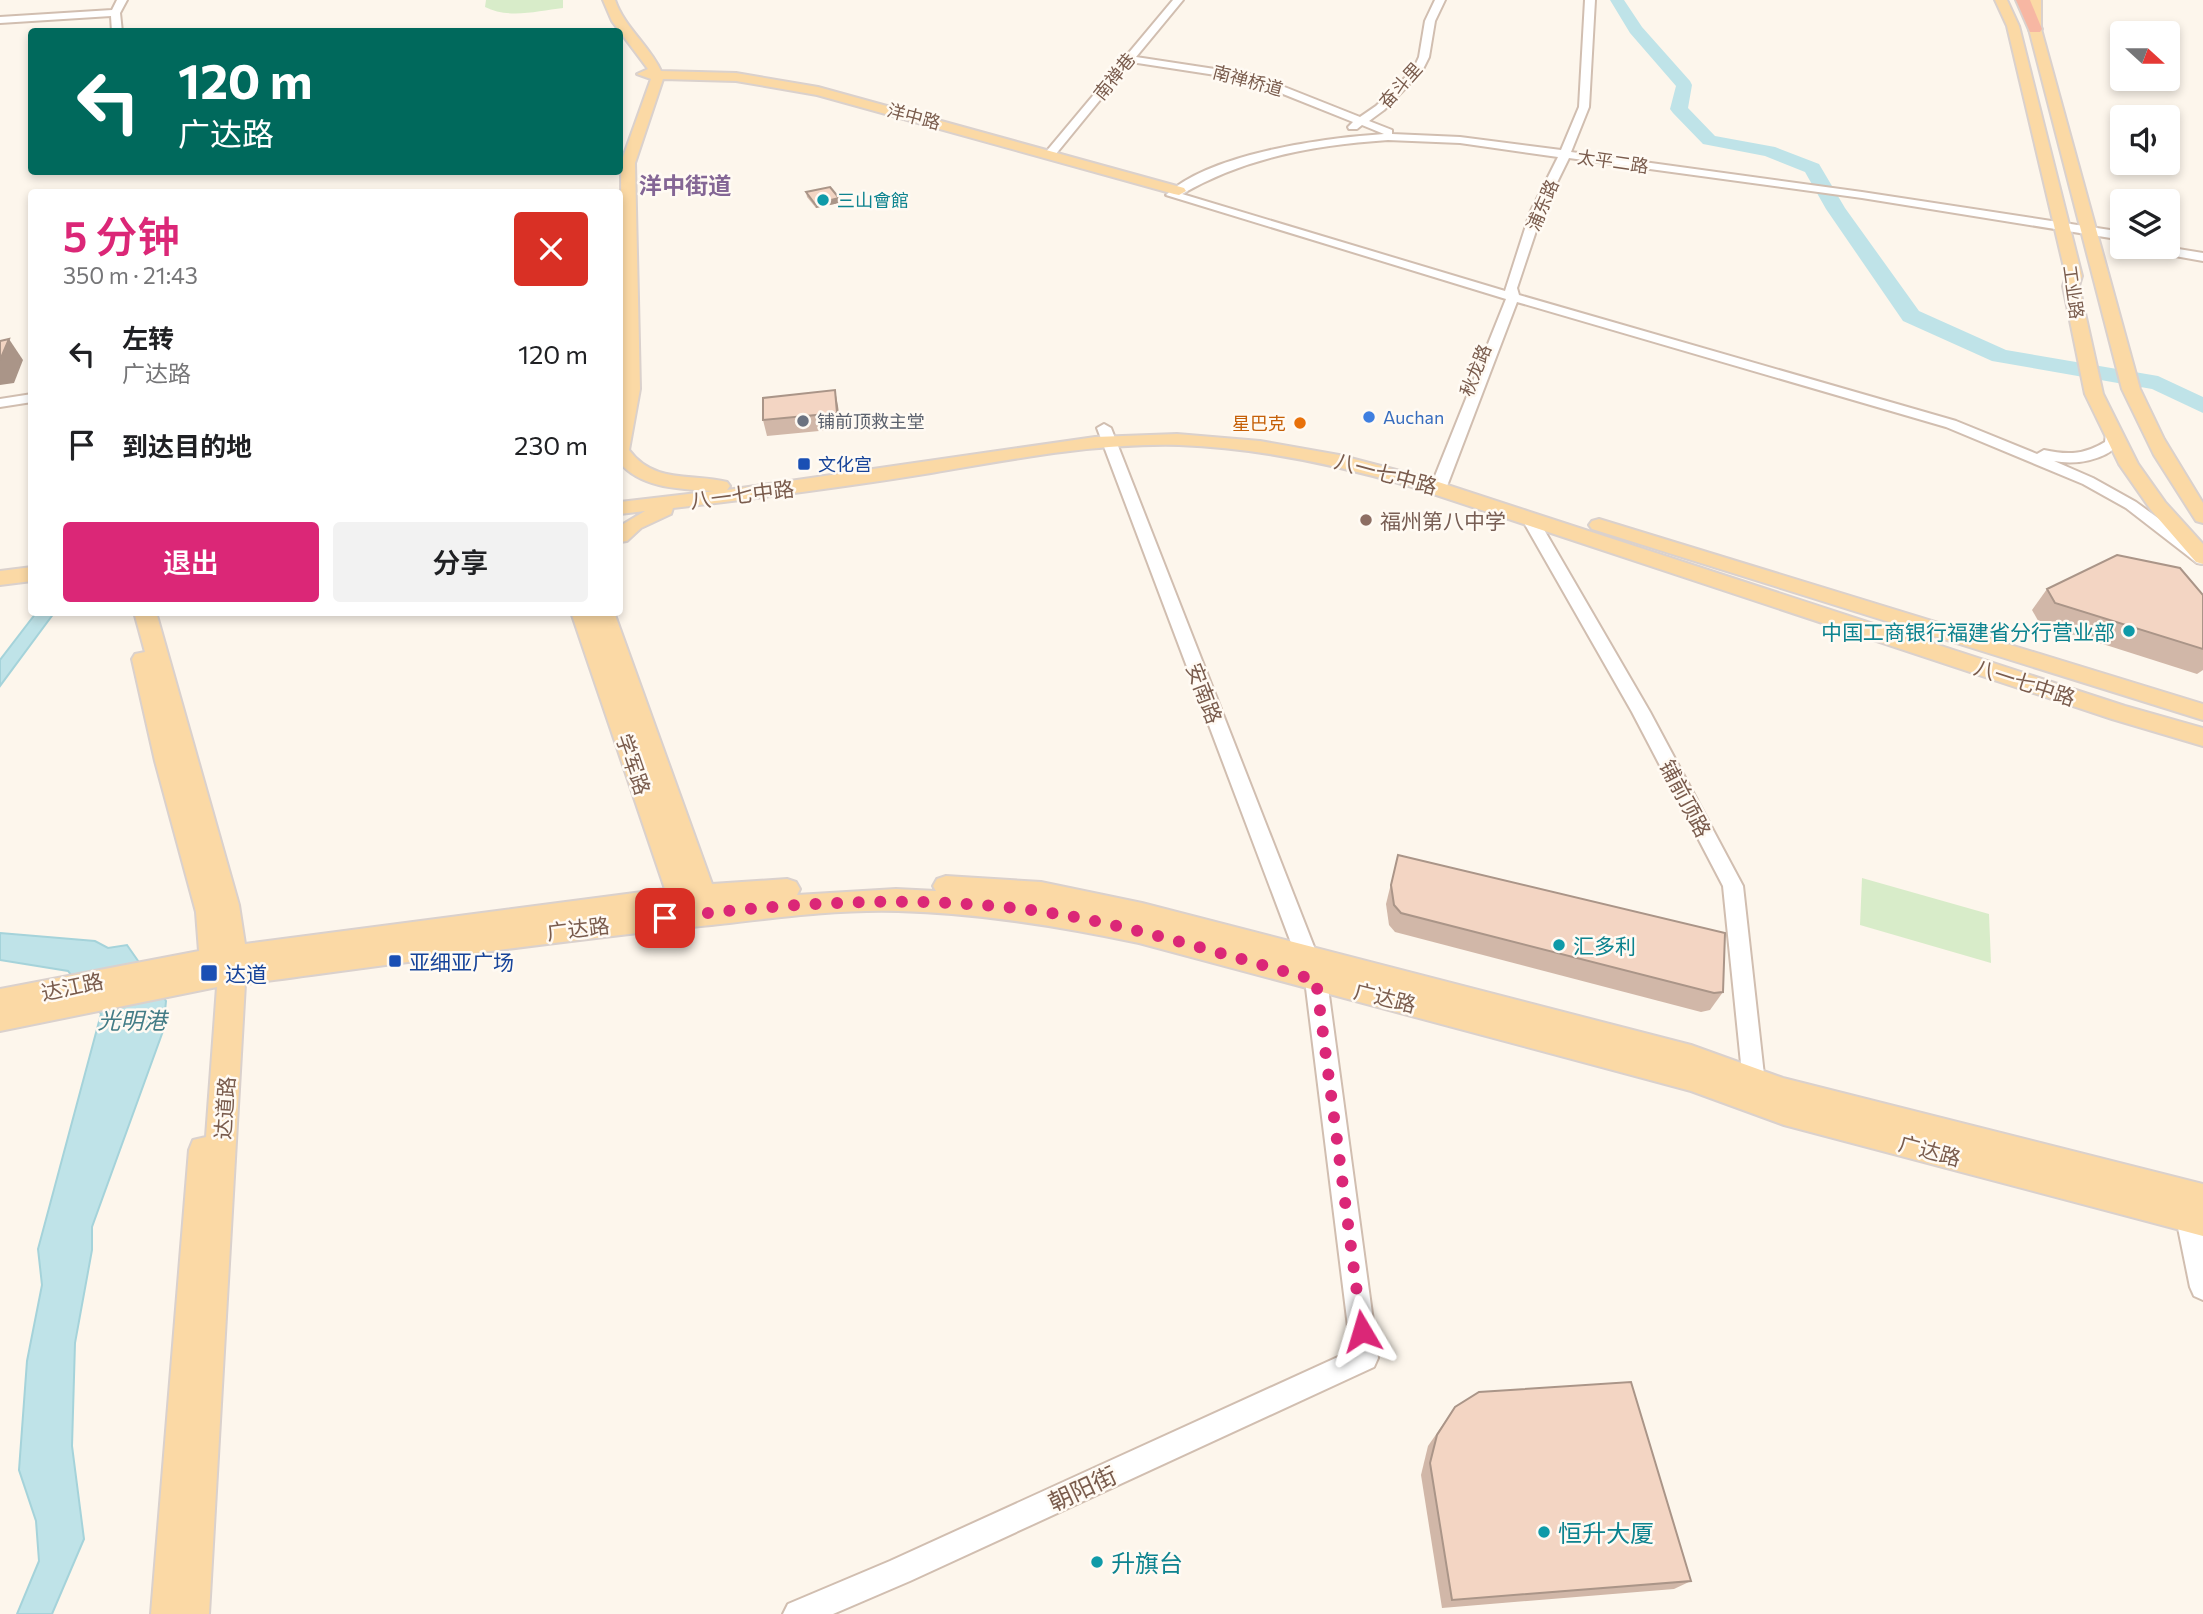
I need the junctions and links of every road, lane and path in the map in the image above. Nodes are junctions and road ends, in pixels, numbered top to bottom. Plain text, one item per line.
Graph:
1 (122, 0) edge
2 (599, 0) edge
3 (609, 0) edge
4 (1178, 0) edge
5 (1440, 0) edge
6 (1590, 0) edge
7 (2001, 0) edge
8 (2011, 0) edge
9 (2023, 0) edge
10 (2035, 0) edge
11 (115, 13) junction
12 (0, 20) edge
13 (2013, 26) junction
14 (117, 28) edge
15 (614, 28) edge
16 (623, 28) edge
17 (623, 29) edge
18 (2035, 29) junction
19 (623, 41) edge
20 (1128, 58) junction
21 (650, 76) junction
22 (1361, 124) junction
23 (1418, 137) junction
24 (623, 144) edge
25 (1303, 147) junction
26 (1051, 153) junction
27 (1564, 156) junction
28 (1816, 192) junction
29 (1180, 194) junction
30 (2062, 228) junction
31 (2089, 233) junction
32 (2110, 235) edge
33 (2110, 239) edge
34 (2180, 247) edge
35 (2180, 251) edge
36 (2203, 254) edge
37 (1510, 293) junction
38 (28, 399) edge
39 (0, 403) edge
40 (2112, 430) junction
41 (623, 433) edge
42 (1106, 434) junction
43 (623, 455) edge
44 (1435, 479) junction
45 (724, 487) junction
46 (623, 497) edge
47 (700, 499) junction
48 (623, 508) edge
49 (2203, 517) edge
50 (1531, 521) junction
51 (623, 533) edge
52 (2203, 558) edge
53 (28, 566) edge
54 (0, 570) edge
55 (28, 574) edge
56 (0, 578) edge
57 (132, 616) edge
58 (146, 616) edge
59 (584, 616) edge
60 (604, 616) edge
61 (2203, 712) edge
62 (2203, 737) edge
63 (695, 905) junction
64 (224, 966) junction
65 (1312, 969) junction
66 (84, 992) junction
67 (0, 1001) edge
68 (0, 1018) edge
69 (1755, 1093) junction
70 (2198, 1213) edge
71 (2203, 1287) edge
72 (1365, 1358) joint
73 (170, 1614) edge
74 (190, 1614) edge
75 (798, 1614) edge

1 - 11 street
2 - 15 main road
3 - 16 main road
4 - 20 street, 南禅巷
5 - 22 street, 奋斗里
6 - 27 street, 浦东路
7 - 13 main road, 工业路
8 - 13 highway
9 - 18 highway
10 - 18 main road, 工业路
11 - 12 street
11 - 14 street
13 - 30 main road, 工业路
17 - 21 main road
18 - 31 main road, 工业路
19 - 21 main road
20 - 22 street, 南禅桥道
20 - 26 street, 南禅巷
21 - 24 main road
21 - 26 main road, 洋中路
21 - 29 main road, 洋中路
21 - 41 main road
22 - 23 street, 南禅桥道
22 - 25 street
23 - 25 street, 太平二路
23 - 27 street, 太平二路
25 - 29 street, 太平二路
26 - 29 main road, 洋中路
27 - 28 street, 太平二路
27 - 29 street, 太平二路
27 - 37 street, 浦东路
28 - 30 street, 太平二路
28 - 30 street, 太平二路
29 - 37 street
30 - 31 street
30 - 40 main road, 工业路
31 - 32 street
31 - 33 street
31 - 49 main road, 工业路
34 - 36 street
35 - 36 street
37 - 40 street
37 - 44 street, 秋龙路
37 - 52 street
38 - 39 street
40 - 52 main road, 工业路
42 - 44 main road, 八一七中路
42 - 45 main road, 八一七中路
42 - 47 main road, 八一七中路
42 - 65 street, 安南路
43 - 45 main road
44 - 50 main road, 八一七中路
44 - 61 main road, 八一七中路
45 - 46 main road, 八一七中路
47 - 48 main road, 八一七中路
47 - 51 main road
50 - 62 main road, 八一七中路
50 - 69 street, 铺前顶路
53 - 54 main road
55 - 56 main road
57 - 64 main road
58 - 64 main road, 达道路
59 - 63 main road, 学军路
60 - 63 main road, 学军路
63 - 64 main road, 广达路
63 - 65 main road, 广达路
64 - 66 main road, 达江路
64 - 73 main road, 达道路
64 - 74 main road, 达道路
65 - 69 main road, 广达路
65 - 72 street, 安南路
66 - 67 main road, 达江路
66 - 68 main road, 达江路
69 - 70 main road, 广达路
70 - 71 street
72 - 75 street, 朝阳街

